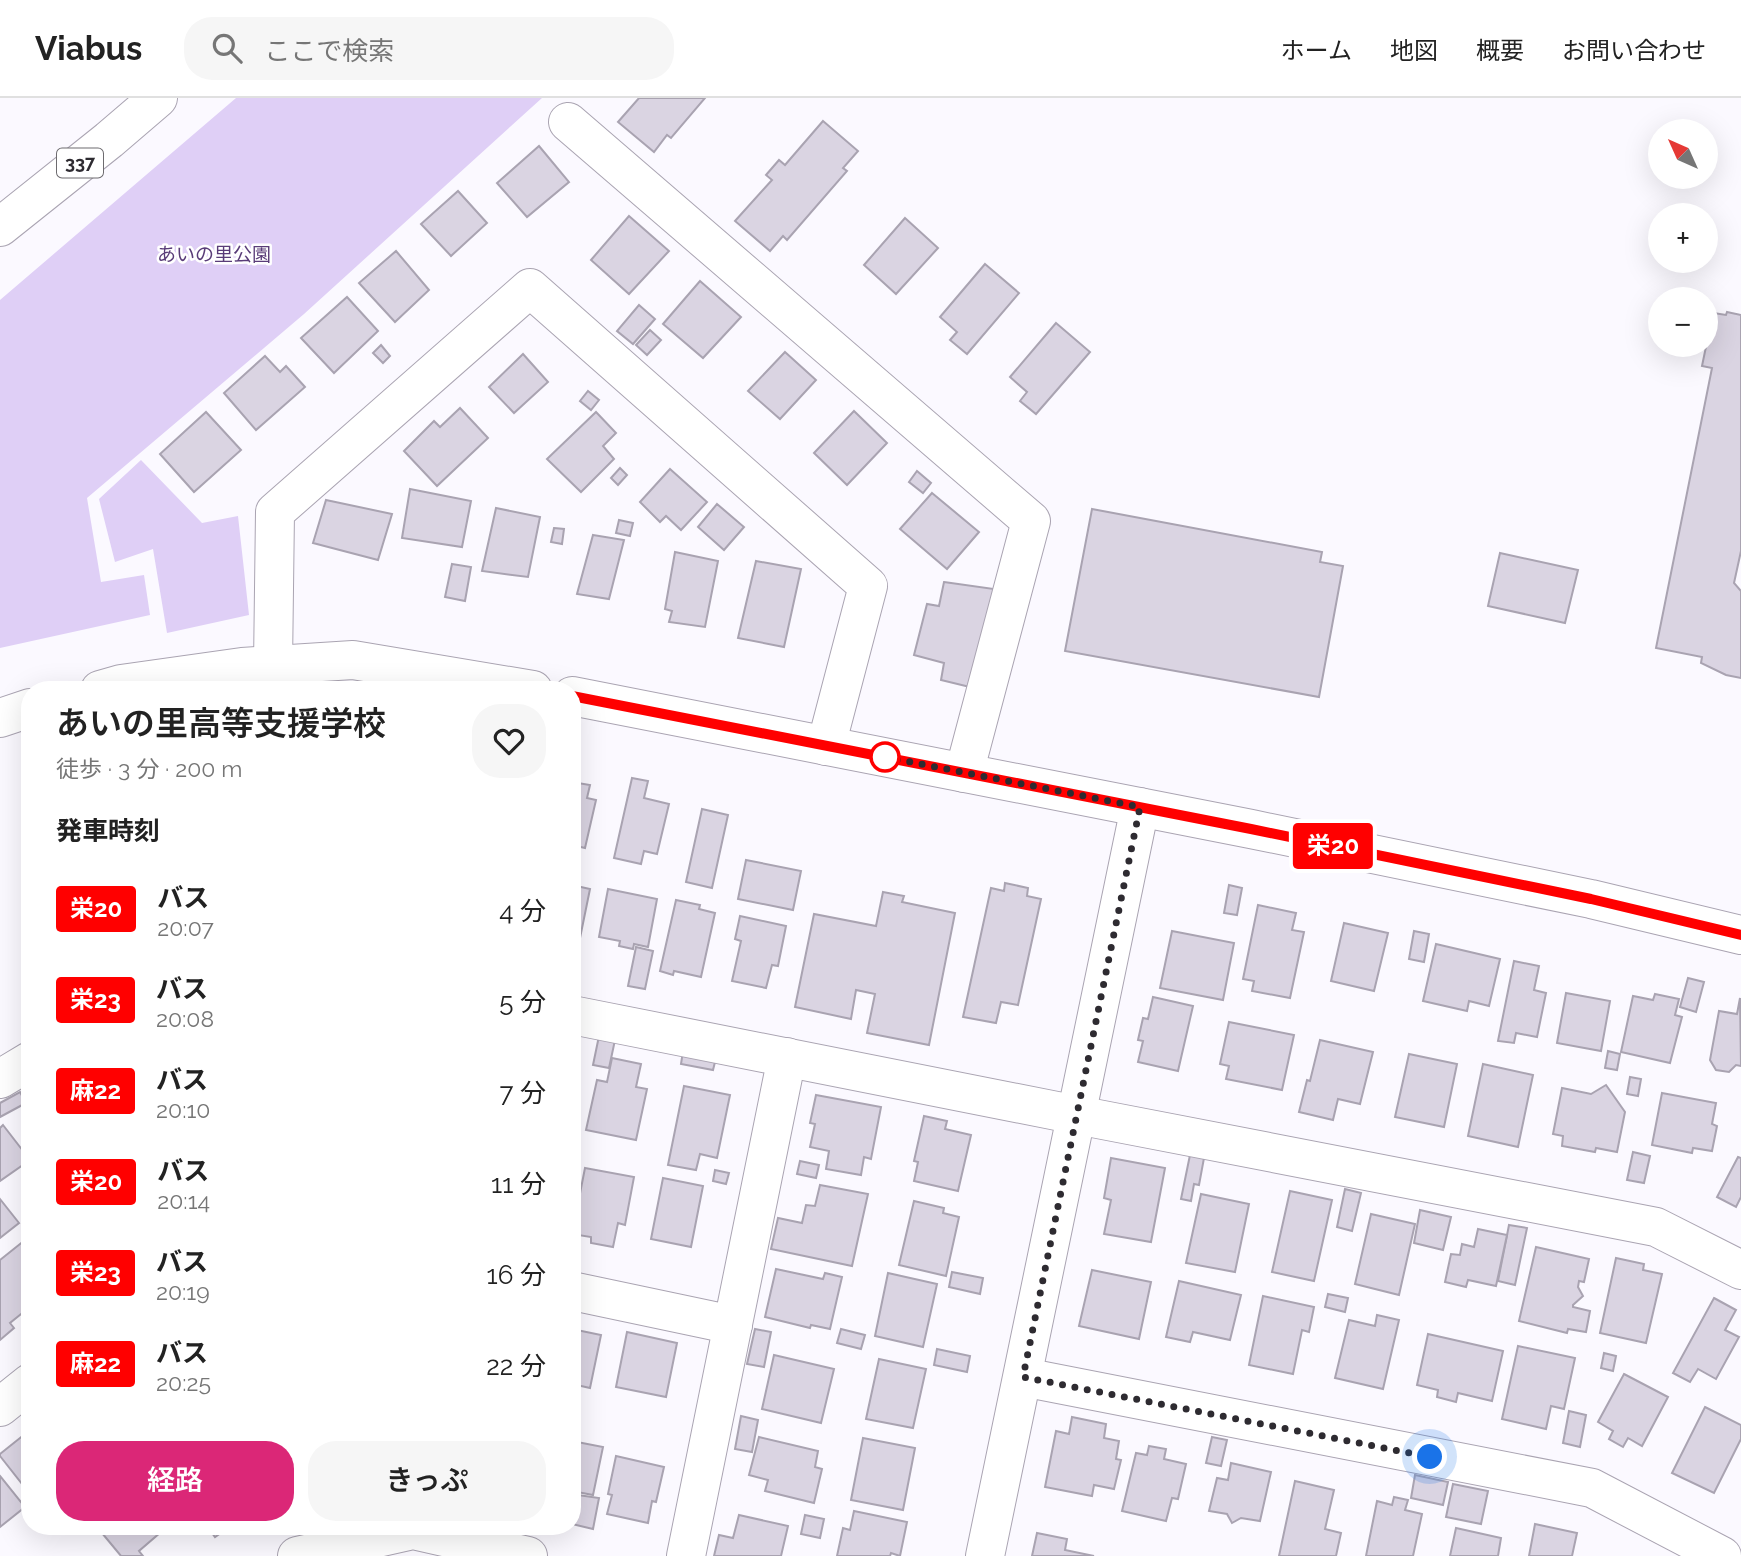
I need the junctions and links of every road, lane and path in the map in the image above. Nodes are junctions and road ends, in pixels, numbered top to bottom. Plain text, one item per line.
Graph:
1 (158, 98) edge
2 (568, 122) dead end
3 (0, 227) edge
4 (273, 664) junction
5 (142, 681) edge
6 (479, 681) edge
7 (581, 698) edge
8 (21, 711) edge
9 (0, 718) edge
10 (826, 746) junction
11 (964, 773) junction
12 (1140, 807) junction
13 (1741, 935) edge
14 (581, 1017) edge
15 (787, 1057) junction
16 (21, 1066) edge
17 (0, 1079) edge
18 (1077, 1115) junction
19 (1741, 1270) edge
20 (581, 1293) edge
21 (733, 1325) junction
22 (1023, 1377) junction
23 (21, 1390) edge
24 (0, 1407) edge
25 (391, 1535) edge
26 (435, 1535) edge
27 (297, 1556) edge
28 (528, 1556) edge
29 (686, 1556) edge
30 (985, 1556) edge
31 (1722, 1556) edge

1 - 3 main road, 337
2 - 11 main road
4 - 5 main road
4 - 6 main road
4 - 10 main road
7 - 10 main road
8 - 9 main road
10 - 11 main road
11 - 12 main road
12 - 13 main road
12 - 18 main road
14 - 15 main road
15 - 18 main road
15 - 21 main road
16 - 17 main road
18 - 19 main road
18 - 22 main road
20 - 21 main road
21 - 29 main road
22 - 30 main road
22 - 31 main road
23 - 24 main road
25 - 27 main road
26 - 28 main road

